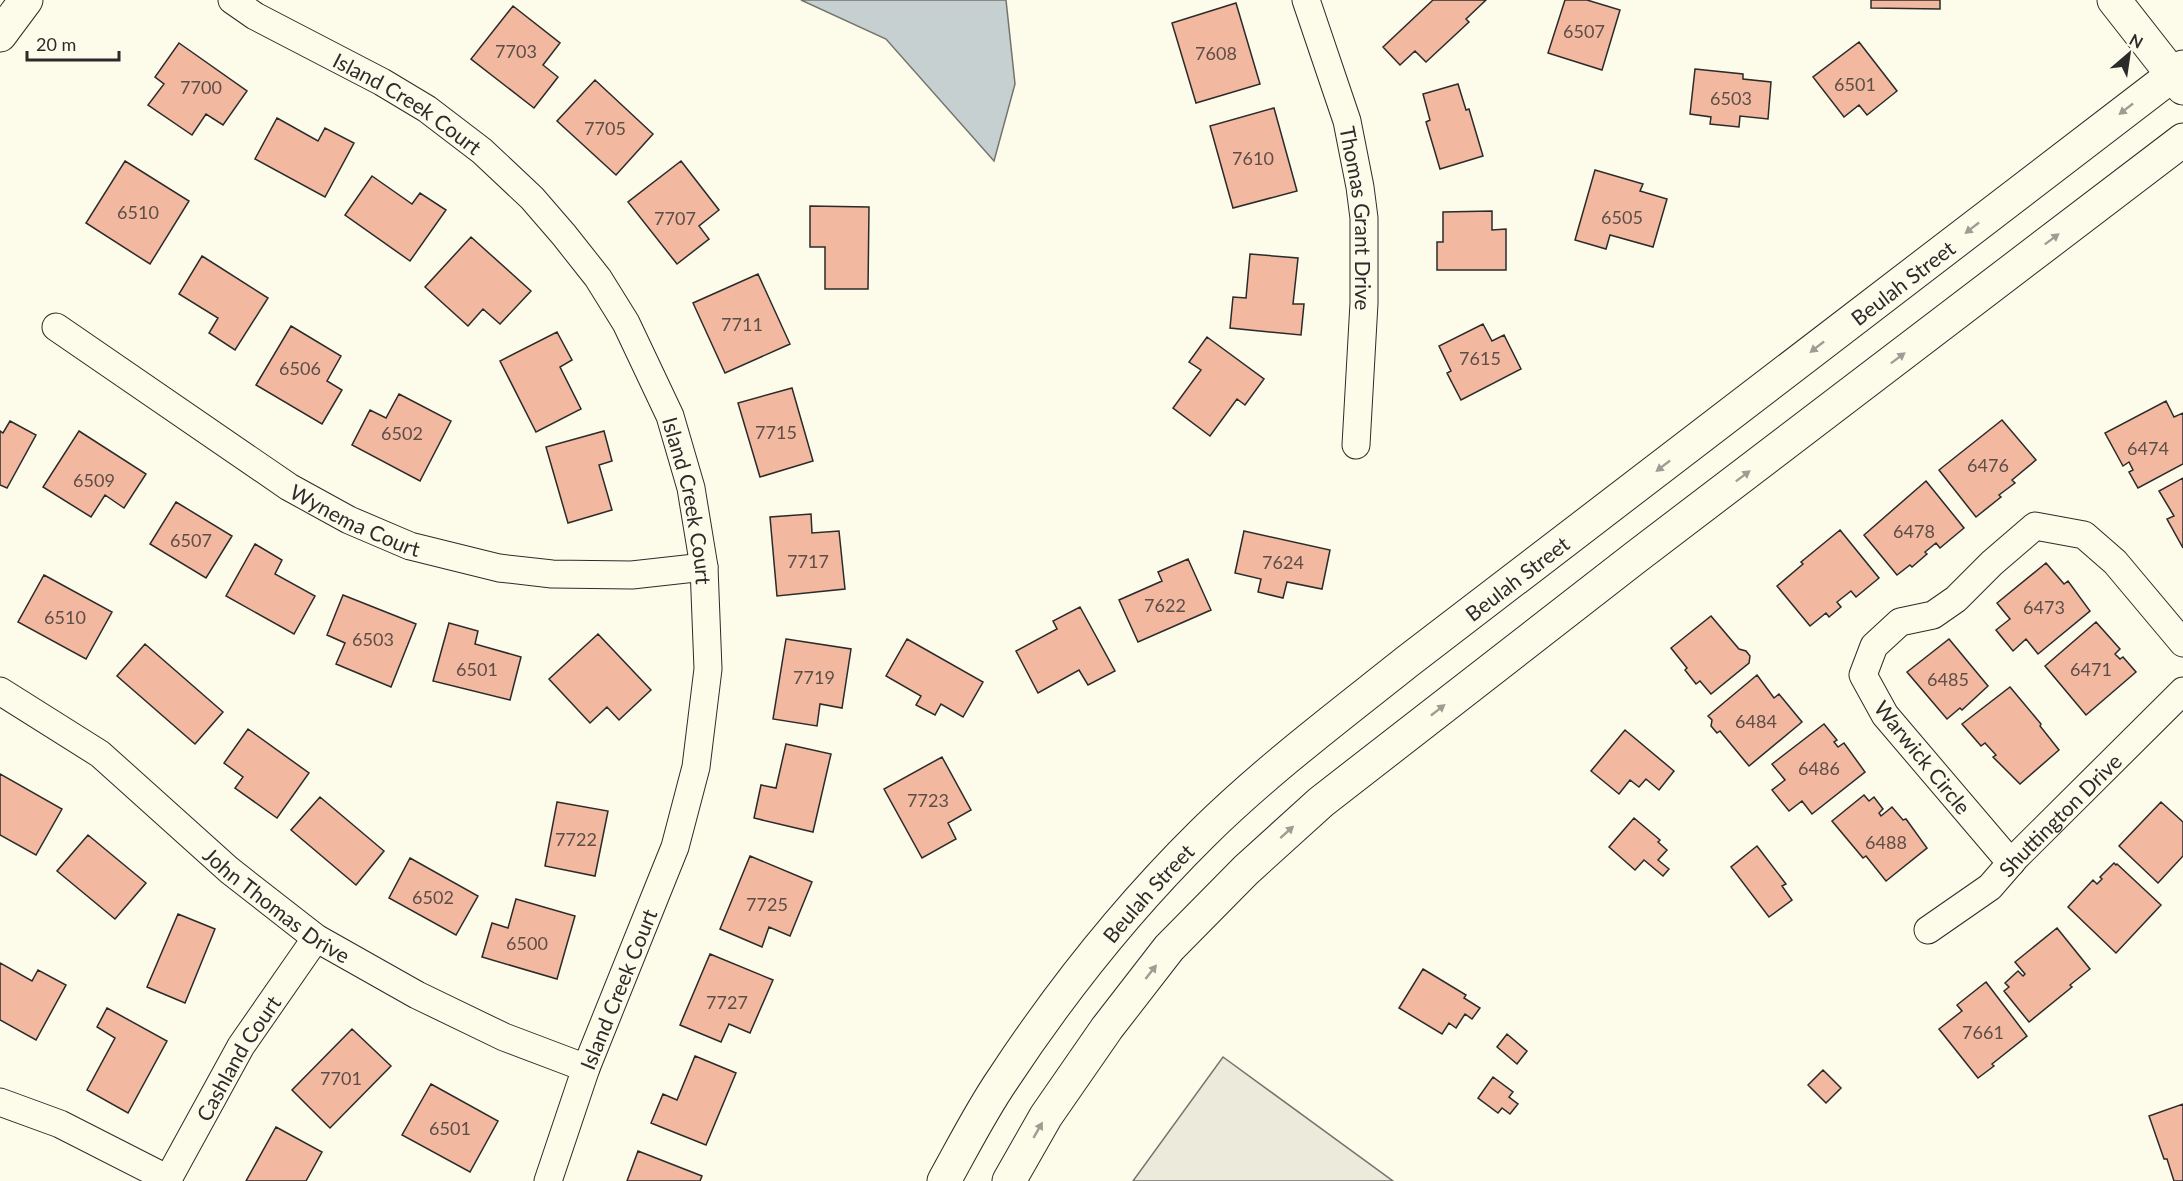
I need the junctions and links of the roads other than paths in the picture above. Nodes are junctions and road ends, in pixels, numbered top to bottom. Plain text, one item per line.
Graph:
1 (26, 0) edge
2 (232, 0) edge
3 (1306, 0) edge
4 (2114, 0) edge
5 (0, 35) edge
6 (2179, 76) edge
7 (2183, 140) edge
8 (56, 327) dead end
9 (1356, 445) dead end
10 (704, 567) junction
11 (2183, 643) edge
12 (0, 691) edge
13 (2183, 691) edge
14 (2011, 863) junction
15 (1928, 930) dead end
16 (316, 938) junction
17 (586, 1068) junction
18 (0, 1102) edge
19 (168, 1180) edge
20 (548, 1181) edge
21 (944, 1181) edge
22 (1009, 1181) edge

1 - 5 main road
2 - 10 street, Island Creek Court
3 - 9 street, Thomas Grant Drive
4 - 6 main road
6 -> 21 main road, Beulah Street
22 -> 7 main road
8 - 10 street, Wynema Court
10 - 17 street, Island Creek Court
11 - 14 street, Warwick Circle
12 - 16 street, John Thomas Drive
13 - 14 street, Shuttington Drive
14 - 15 street, Shuttington Drive
16 - 17 street, John Thomas Drive
16 - 19 street, Cashland Court
17 - 20 street, Island Creek Court
18 - 19 street

